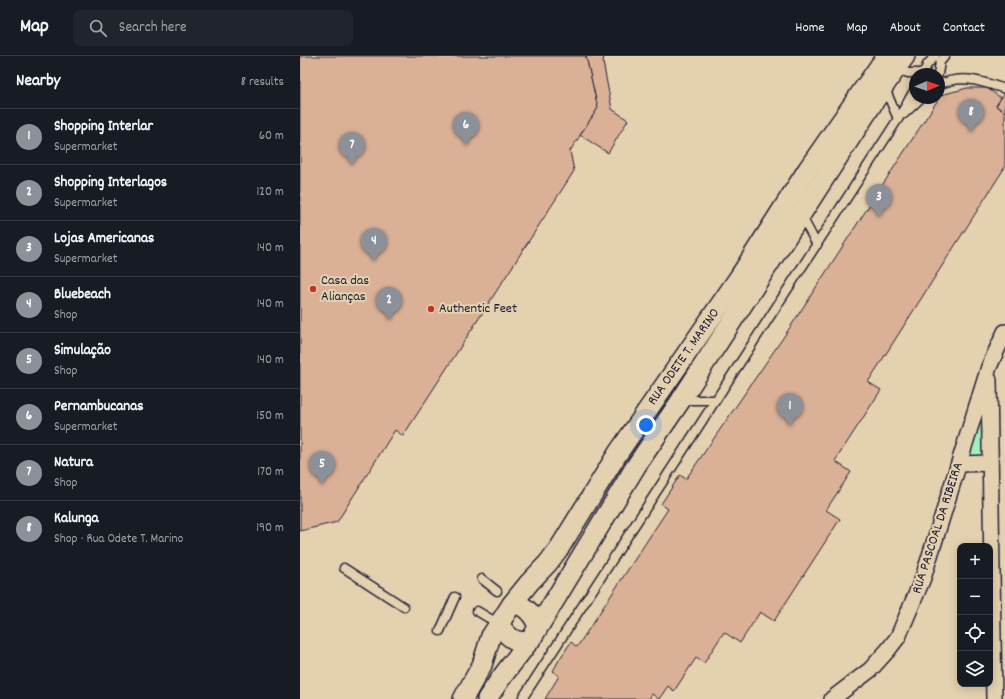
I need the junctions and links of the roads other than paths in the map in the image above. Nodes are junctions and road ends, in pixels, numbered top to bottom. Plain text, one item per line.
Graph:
1 (935, 56) edge
2 (945, 56) edge
3 (895, 60) edge
4 (926, 68) edge
5 (940, 68) edge
6 (909, 73) edge
7 (945, 81) edge
8 (884, 86) junction
9 (1005, 90) edge
10 (909, 99) edge
11 (915, 104) edge
12 (898, 119) junction
13 (801, 214) junction
14 (817, 245) junction
15 (1005, 332) edge
16 (989, 367) junction
17 (681, 400) junction
18 (716, 400) junction
19 (958, 464) junction
20 (990, 464) junction
21 (344, 568) dead end
22 (482, 579) dead end
23 (529, 583) junction
24 (497, 591) dead end
25 (455, 597) dead end
26 (555, 599) junction
27 (512, 604) junction
28 (404, 607) dead end
29 (477, 611) dead end
30 (498, 624) junction
31 (440, 631) dead end
32 (534, 634) junction
33 (462, 699) edge
34 (487, 699) edge
35 (522, 699) edge
36 (832, 699) edge
37 (994, 699) edge

1 - 4 lane
2 - 5 lane
3 - 6 lane
3 - 8 street, RUA ODETE T. MARINO
3 - 23 street, RUA ODETE T. MARINO
7 - 9 lane
8 - 12 lane
8 - 13 street, RUA ODETE T. MARINO
10 - 12 lane
11 - 12 lane
12 - 14 lane
13 - 14 lane
13 - 17 street, RUA ODETE T. MARINO
14 - 18 lane
15 - 16 street, RUA PASCOAL DA RIBEIRA
16 - 19 street, RUA PASCOAL DA RIBEIRA
16 - 20 street
17 - 18 lane
17 - 26 street, RUA ODETE T. MARINO
18 - 35 lane
19 - 20 street
19 - 36 street, RUA PASCOAL DA RIBEIRA
20 - 37 street
21 - 28 lane
22 - 24 lane
23 - 26 street
23 - 27 street, RUA ODETE T. MARINO
25 - 31 lane
26 - 32 street, RUA ODETE T. MARINO
27 - 30 street, RUA ODETE T. MARINO
27 - 32 street
29 - 30 lane
30 - 32 street
30 - 33 street, RUA ODETE T. MARINO
32 - 34 street, RUA ODETE T. MARINO

